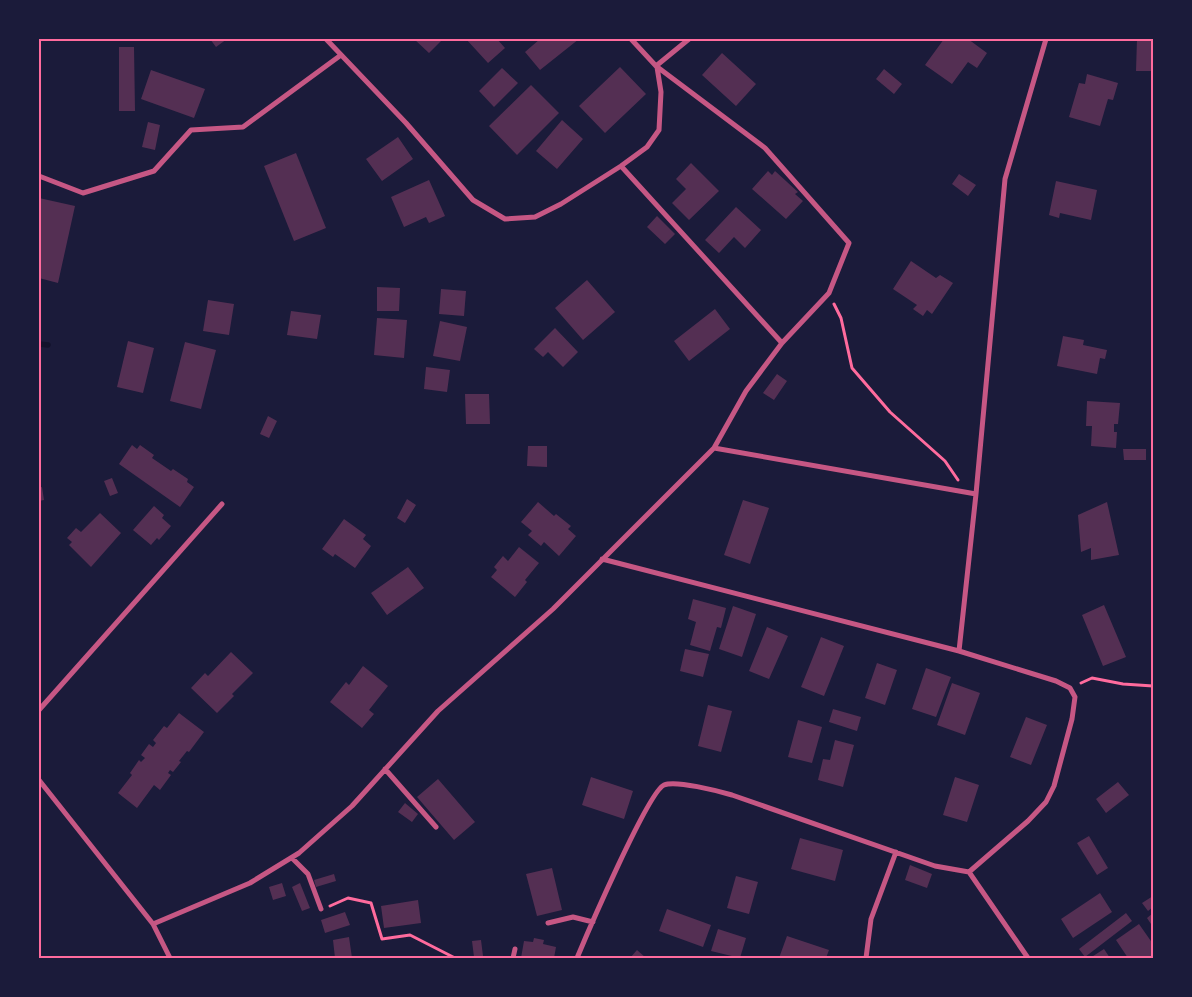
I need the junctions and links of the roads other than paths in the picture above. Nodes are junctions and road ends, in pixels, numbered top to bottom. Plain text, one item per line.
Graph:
1 (326, 39) edge
2 (631, 39) edge
3 (689, 39) edge
4 (1046, 39) edge
5 (341, 55) junction
6 (656, 66) junction
7 (621, 166) junction
8 (39, 176) edge
9 (782, 343) junction
10 (714, 448) junction
11 (976, 494) junction
12 (222, 504) dead end
13 (602, 559) junction
14 (959, 652) junction
15 (39, 710) edge
16 (386, 769) junction
17 (39, 780) edge
18 (436, 827) dead end
19 (896, 852) junction
20 (292, 858) junction
21 (969, 872) junction
22 (322, 909) road end
23 (593, 922) junction
24 (548, 923) dead end
25 (153, 924) junction
26 (515, 949) dead end
27 (170, 958) edge
28 (513, 958) edge
29 (577, 958) edge
30 (866, 958) edge
31 (1028, 958) edge

1 - 5 street
2 - 6 street
3 - 6 street
4 - 11 street
5 - 7 street
5 - 8 street
6 - 7 street
6 - 9 street
7 - 9 street
9 - 10 street
10 - 11 street
10 - 13 street
11 - 14 street
12 - 15 street
13 - 14 street
13 - 16 street
14 - 21 street
16 - 18 street
16 - 20 street
17 - 25 street
19 - 21 street
19 - 23 street
19 - 30 street
20 - 22 street
20 - 25 street
21 - 31 street
23 - 24 street
23 - 29 street
25 - 27 street
26 - 28 street

